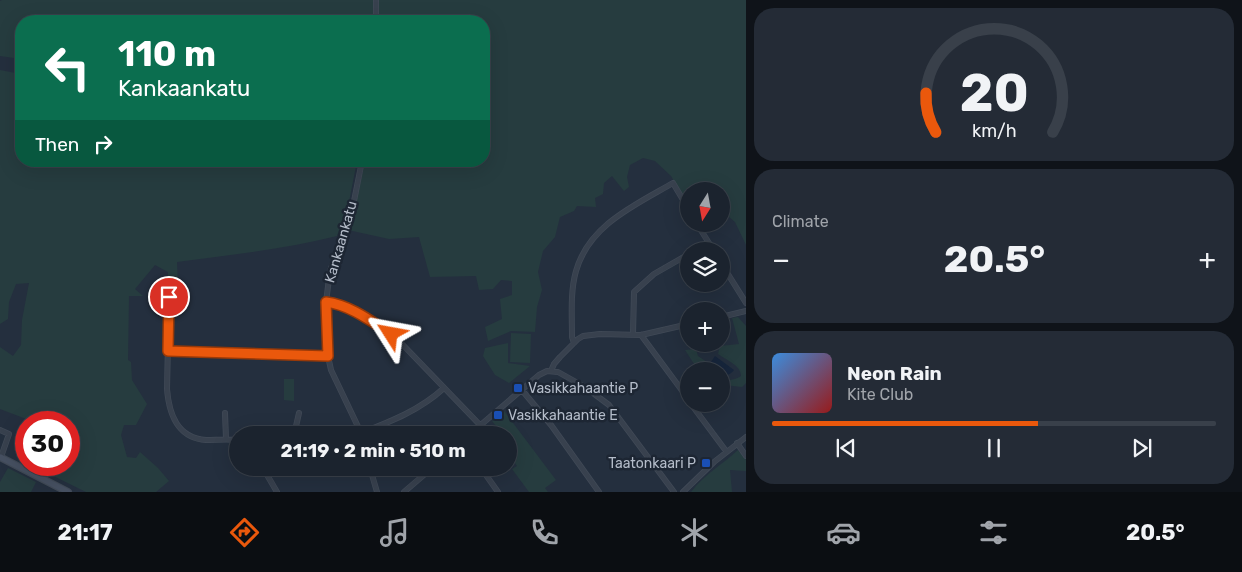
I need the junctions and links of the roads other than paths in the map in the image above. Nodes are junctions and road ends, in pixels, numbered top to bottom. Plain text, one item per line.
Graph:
1 (376, 0) edge
2 (376, 15) edge
3 (361, 167) edge
4 (680, 195) edge
5 (680, 259) edge
6 (730, 277) edge
7 (169, 297) dead end
8 (326, 302) junction
9 (746, 303) edge
10 (746, 312) edge
11 (730, 315) edge
12 (680, 326) edge
13 (633, 334) junction
14 (641, 334) junction
15 (574, 343) junction
16 (168, 351) junction
17 (328, 356) junction
18 (552, 371) junction
19 (444, 388) junction
20 (680, 388) edge
21 (521, 389) junction
22 (697, 412) edge
23 (225, 413) dead end
24 (299, 413) dead end
25 (480, 425) joint
26 (296, 426) edge
27 (358, 426) edge
28 (381, 426) edge
29 (0, 430) edge
30 (746, 437) edge
31 (226, 439) junction
32 (229, 439) edge
33 (737, 443) junction
34 (726, 451) junction
35 (746, 456) edge
36 (1, 457) edge
37 (268, 476) edge
38 (372, 476) edge
39 (423, 476) edge
40 (487, 476) edge
41 (68, 492) edge
42 (277, 492) edge
43 (377, 492) edge
44 (404, 492) edge
45 (498, 492) edge
46 (599, 492) edge
47 (674, 492) edge
48 (683, 492) edge

1 - 2 street
3 - 8 street, Kankaankatu
4 - 15 street
5 - 13 street
6 - 9 street
7 - 16 street
8 - 17 street, Kankaankatu
8 - 19 street
10 - 11 street
12 - 14 street
13 - 14 street
13 - 15 street
14 - 20 street
15 - 18 street
16 - 17 street
16 - 31 street
17 - 27 street, Kankaankatu
18 - 21 street
18 - 47 street
19 - 25 street
19 - 28 street
21 - 25 street
21 - 46 street
22 - 34 street
23 - 31 street
24 - 26 street
29 - 36 street
30 - 33 street
31 - 32 street
33 - 34 street
33 - 35 street
34 - 48 street
36 - 41 main road
37 - 42 street
38 - 43 street
39 - 44 street
40 - 45 street

